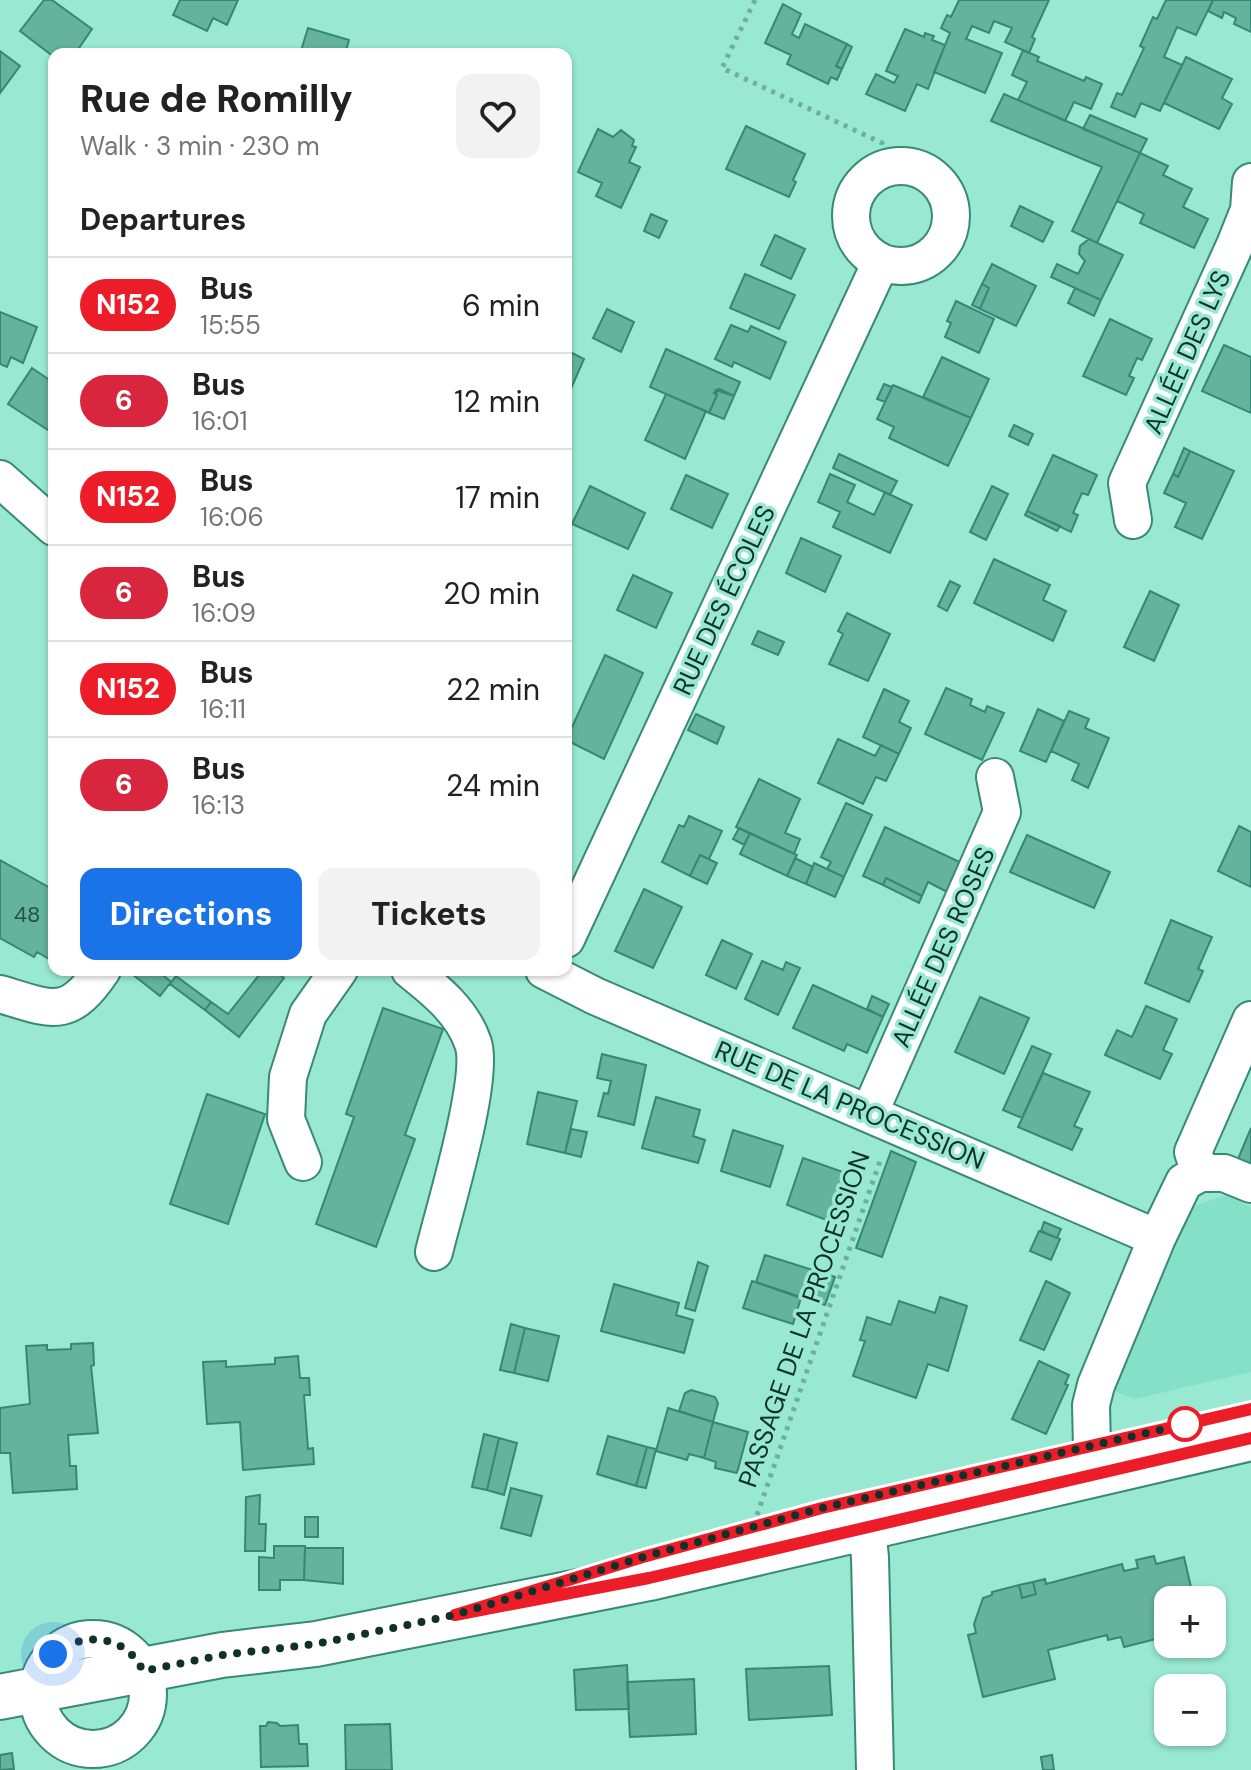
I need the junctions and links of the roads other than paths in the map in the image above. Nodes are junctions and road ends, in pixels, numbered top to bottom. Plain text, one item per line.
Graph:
1 (1251, 182) edge
2 (881, 262) junction
3 (0, 479) edge
4 (1133, 520) dead end
5 (48, 522) edge
6 (995, 777) dead end
7 (572, 926) edge
8 (98, 976) edge
9 (335, 976) edge
10 (417, 976) edge
11 (558, 976) edge
12 (0, 994) edge
13 (1251, 1020) edge
14 (881, 1118) junction
15 (303, 1162) dead end
16 (1200, 1173) junction
17 (1251, 1184) edge
18 (1157, 1238) junction
19 (434, 1252) dead end
20 (1251, 1409) edge
21 (1251, 1438) edge
22 (1096, 1460) junction
23 (864, 1513) junction
24 (455, 1615) junction
25 (146, 1684) junction
26 (27, 1702) edge
27 (0, 1725) edge
28 (121, 1757) edge
29 (875, 1770) edge

1 - 4 street, ALLÉE DES LYS
2 - 2 street
2 - 7 street, RUE DES ÉCOLES
3 - 5 street
6 - 14 street, ALLÉE DES ROSES
8 - 12 street
9 - 15 street
10 - 19 street
11 - 14 street, RUE DE LA PROCESSION
13 - 16 street
14 - 18 street, RUE DE LA PROCESSION
16 - 17 street
16 - 18 street
18 - 22 street
20 - 22 main road
21 - 22 main road
22 - 23 main road
23 - 24 main road
23 - 24 main road
23 - 29 street
24 - 25 main road
25 - 26 main road
25 - 28 street
26 - 27 main road
26 - 28 street

